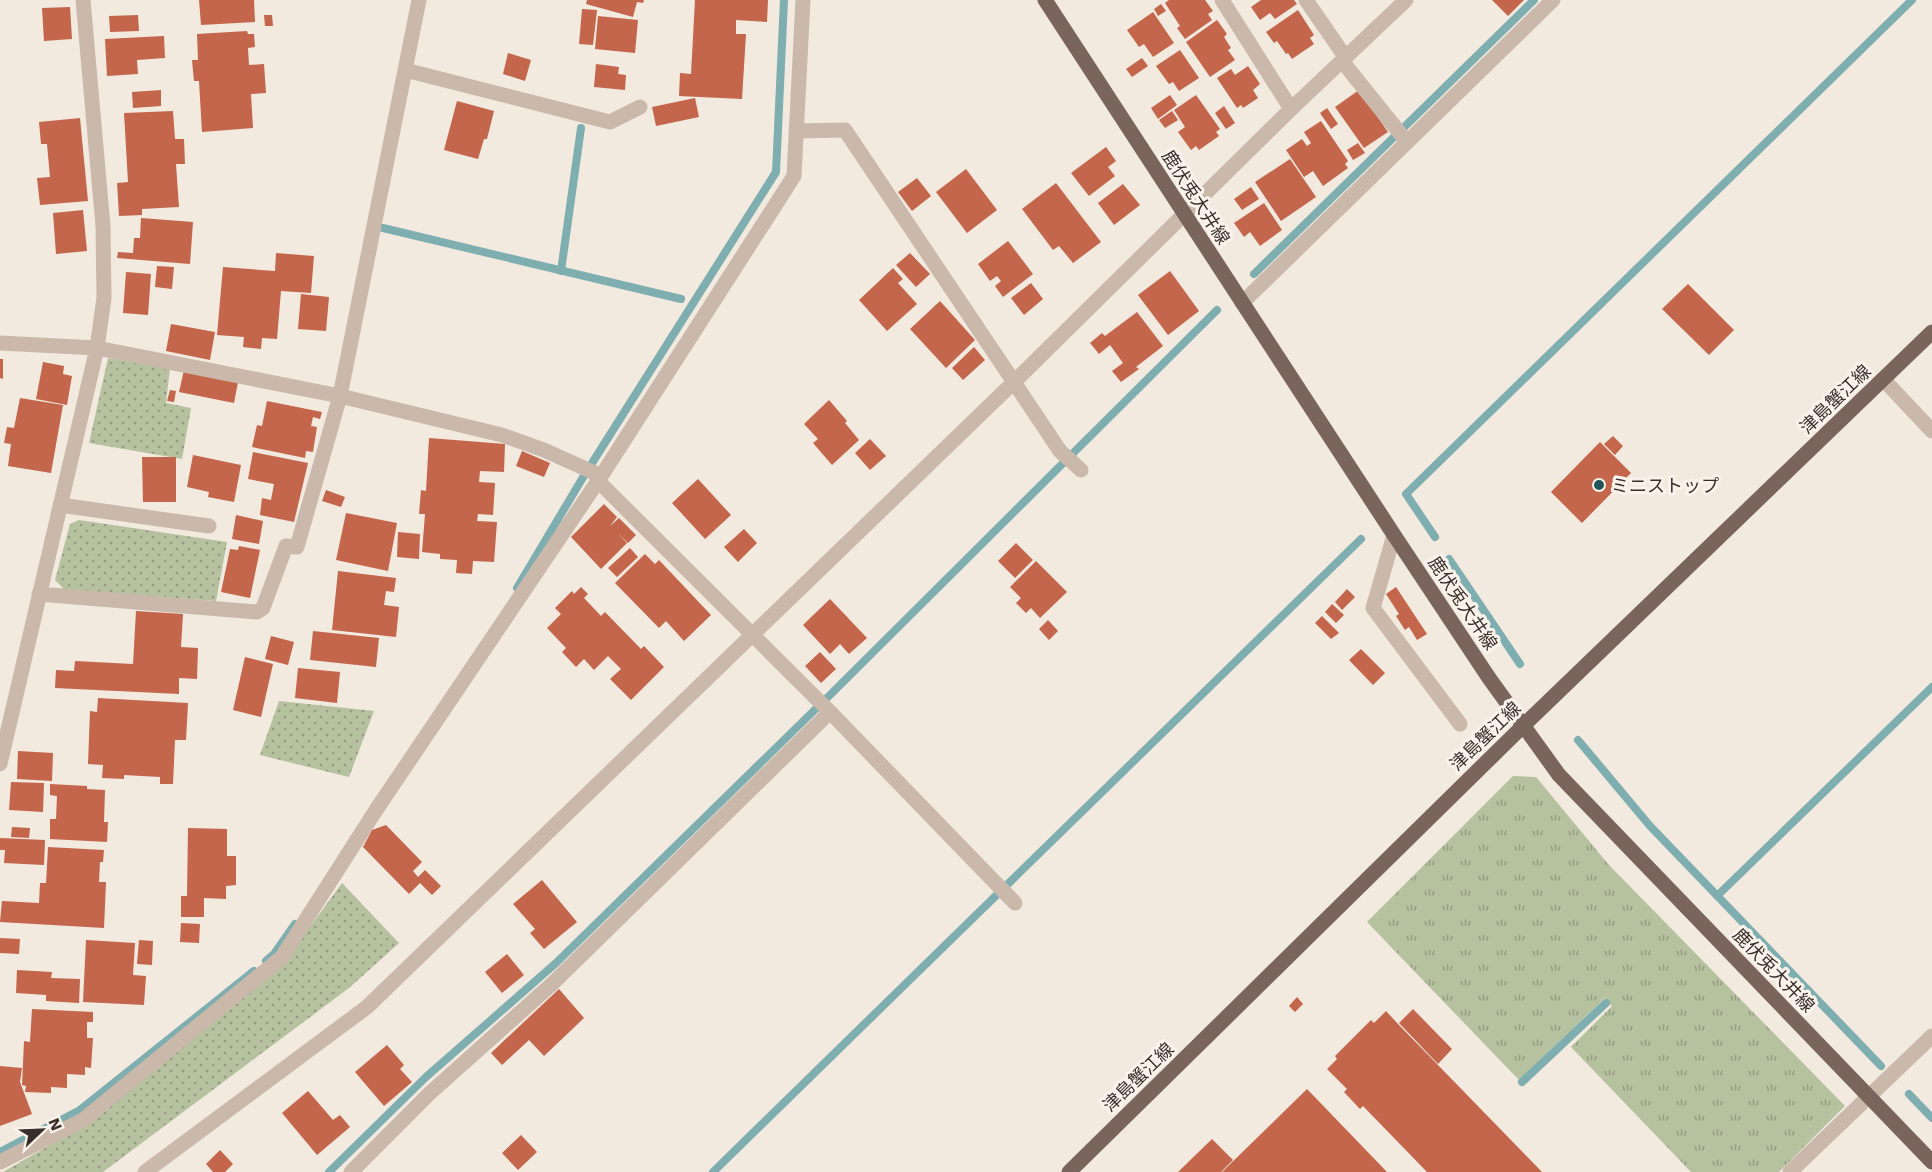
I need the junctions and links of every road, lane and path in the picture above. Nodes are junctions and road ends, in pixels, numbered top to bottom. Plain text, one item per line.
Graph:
1 (83, 0) edge
2 (419, 0) edge
3 (803, 0) edge
4 (1045, 0) edge
5 (1222, 0) edge
6 (1306, 0) edge
7 (1406, 0) edge
8 (1553, 0) edge
9 (1344, 59) junction
10 (405, 70) junction
11 (640, 107) dead end
12 (1291, 109) junction
13 (796, 131) junction
14 (1401, 134) junction
15 (1185, 216) junction
16 (1242, 303) junction
17 (1932, 332) edge
18 (0, 343) edge
19 (97, 348) junction
20 (1883, 380) junction
21 (1014, 382) junction
22 (340, 396) junction
23 (1932, 431) edge
24 (1081, 470) dead end
25 (597, 477) junction
26 (60, 505) junction
27 (209, 526) dead end
28 (1394, 535) junction
29 (39, 594) junction
30 (750, 635) junction
31 (830, 712) junction
32 (1460, 724) dead end
33 (1523, 726) junction
34 (0, 764) edge
35 (1013, 901) dead end
36 (1932, 1036) edge
37 (1870, 1097) junction
38 (1932, 1161) edge
39 (0, 1162) edge
40 (145, 1172) edge
41 (351, 1172) edge
42 (1069, 1172) edge
43 (1790, 1172) edge

1 - 19 street
2 - 10 street
3 - 13 street
4 - 15 main road, 鹿伏兎大井線
5 - 12 street
6 - 9 street
7 - 9 street
8 - 14 street
9 - 12 street
9 - 14 street
10 - 11 street
10 - 22 street
12 - 15 street
13 - 21 street
13 - 25 street
14 - 16 street
15 - 16 main road, 鹿伏兎大井線
15 - 21 street
16 - 28 main road, 鹿伏兎大井線
17 - 20 main road, 津島蟹江線
18 - 19 street
19 - 22 street
19 - 26 street
20 - 23 street
20 - 33 main road, 津島蟹江線
21 - 24 street
21 - 30 street
22 - 25 street
22 - 29 street
25 - 30 street
25 - 39 street
26 - 27 street
26 - 29 street
28 - 32 street
28 - 33 main road, 鹿伏兎大井線
29 - 34 street
30 - 31 street
30 - 40 street
31 - 35 street
31 - 41 street
33 - 37 main road, 鹿伏兎大井線
33 - 42 main road, 津島蟹江線
36 - 37 street
37 - 38 main road, 鹿伏兎大井線
37 - 43 street

